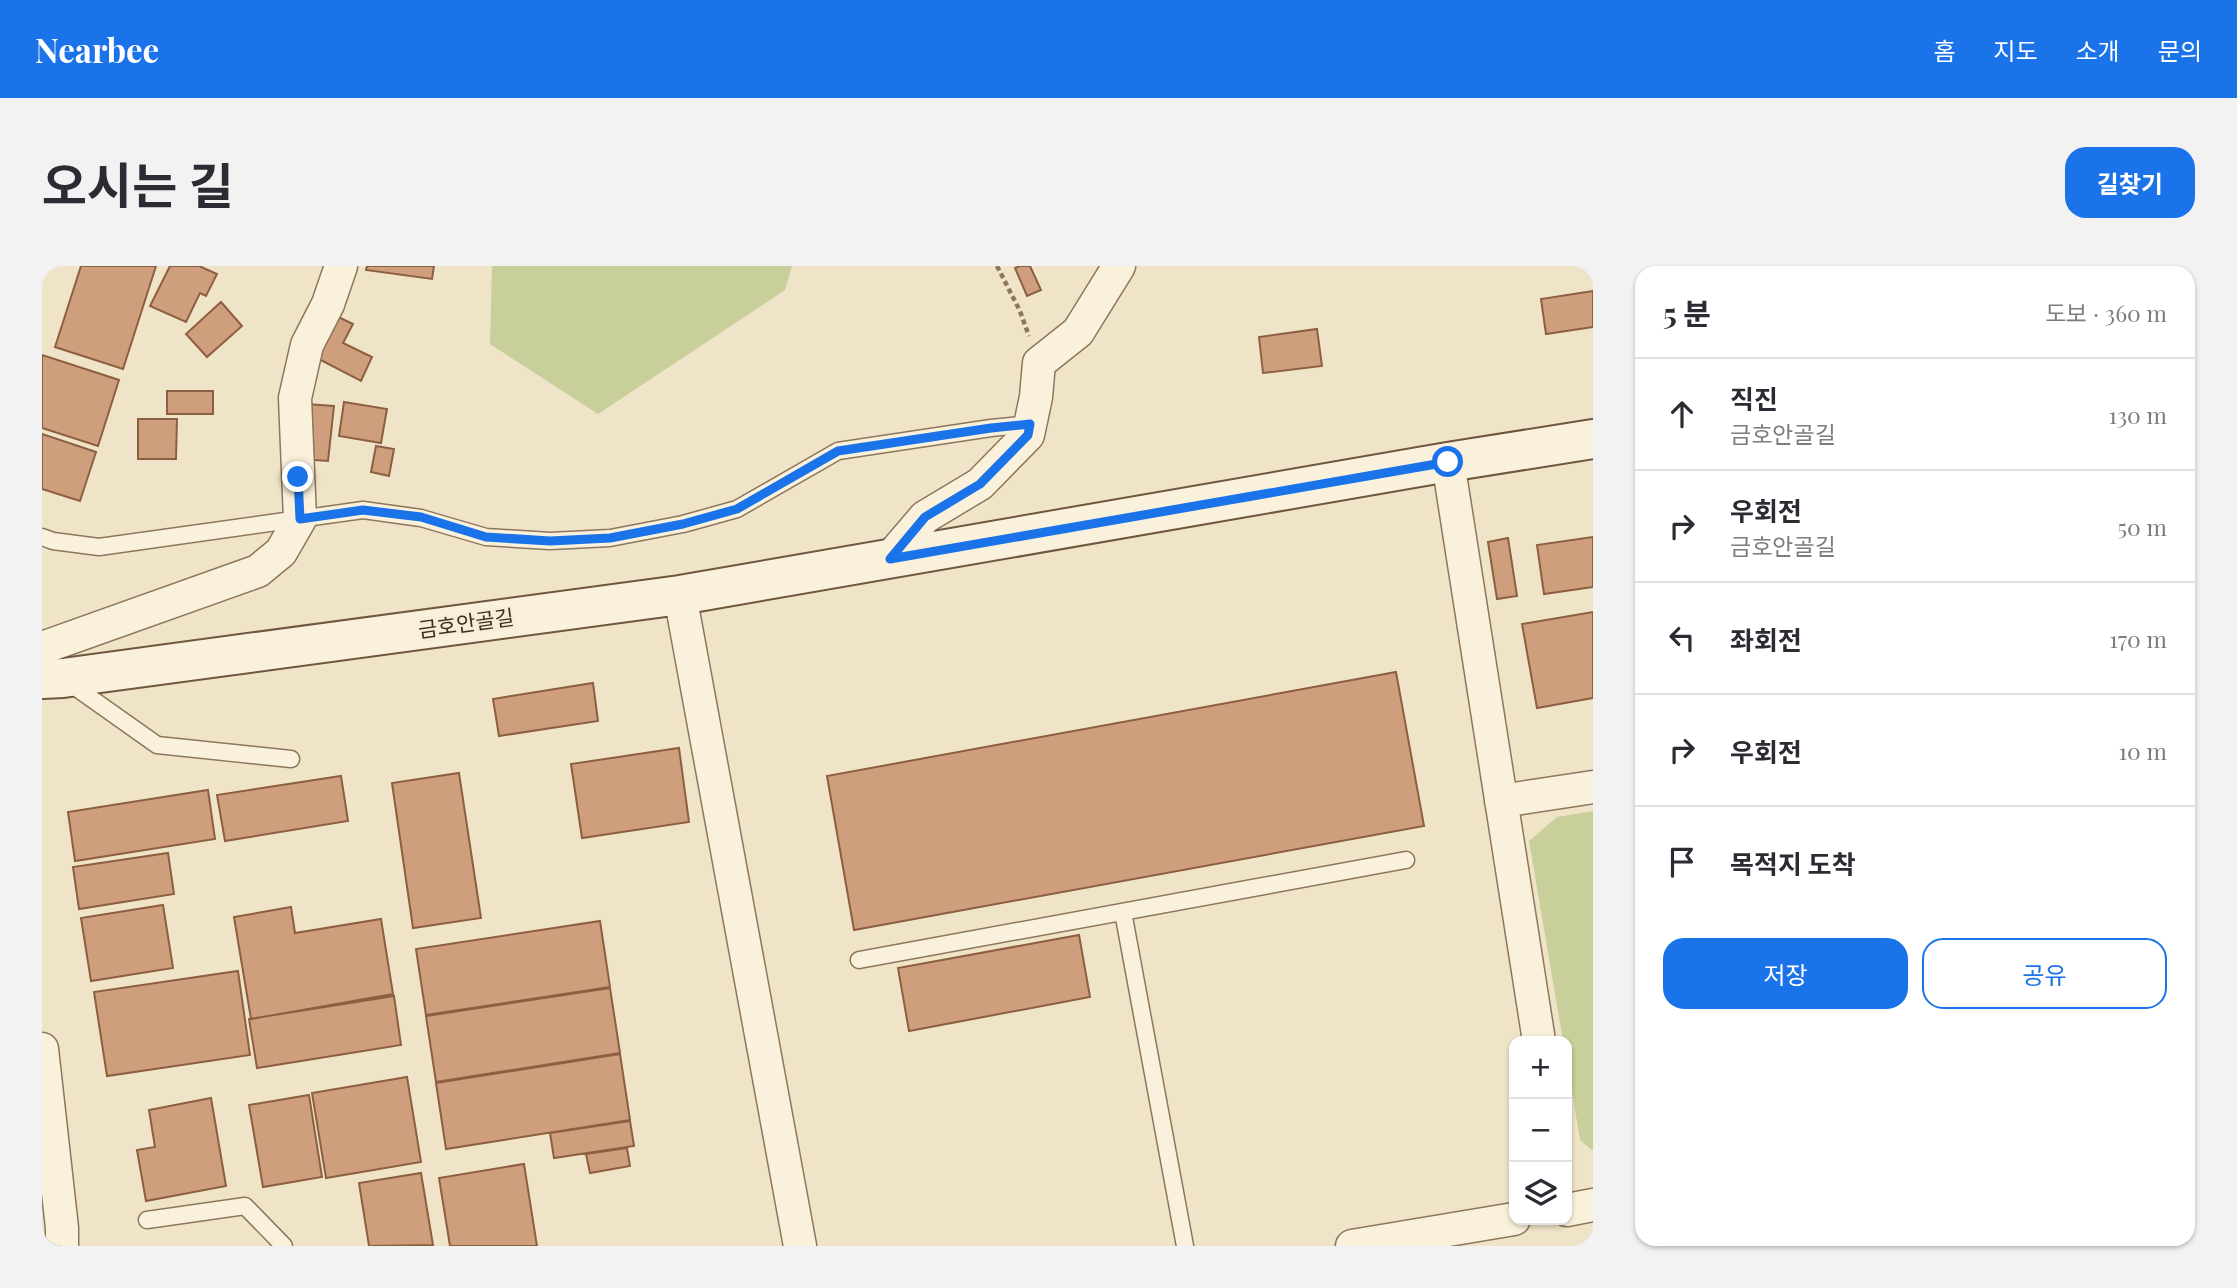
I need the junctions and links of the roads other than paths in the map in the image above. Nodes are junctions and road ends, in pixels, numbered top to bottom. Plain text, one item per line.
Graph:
1 (341, 266) edge
2 (1119, 266) edge
3 (1030, 424) junction
4 (1593, 439) edge
5 (1448, 462) junction
6 (300, 519) junction
7 (42, 537) edge
8 (890, 559) junction
9 (680, 595) junction
10 (49, 669) edge
11 (291, 759) dead end
12 (1593, 787) edge
13 (1501, 801) junction
14 (1406, 860) dead end
15 (1123, 912) junction
16 (859, 960) dead end
17 (1538, 1036) edge
18 (42, 1049) edge
19 (1593, 1205) edge
20 (1572, 1209) edge
21 (147, 1220) dead end
22 (1509, 1220) edge
23 (62, 1246) edge
24 (284, 1246) edge
25 (800, 1246) edge
26 (1185, 1246) edge
27 (1352, 1246) edge

1 - 6 street
2 - 3 street
3 - 6 lane
3 - 8 street
4 - 5 street, 금호안골길
5 - 8 street, 금호안골길
5 - 13 street
6 - 7 lane
6 - 10 street
8 - 9 street, 금호안골길
9 - 10 street, 금호안골길
9 - 25 street
10 - 11 lane
12 - 13 street
13 - 17 street
14 - 15 lane
15 - 16 lane
15 - 26 lane
18 - 23 street
19 - 20 street
21 - 24 lane
22 - 27 street

